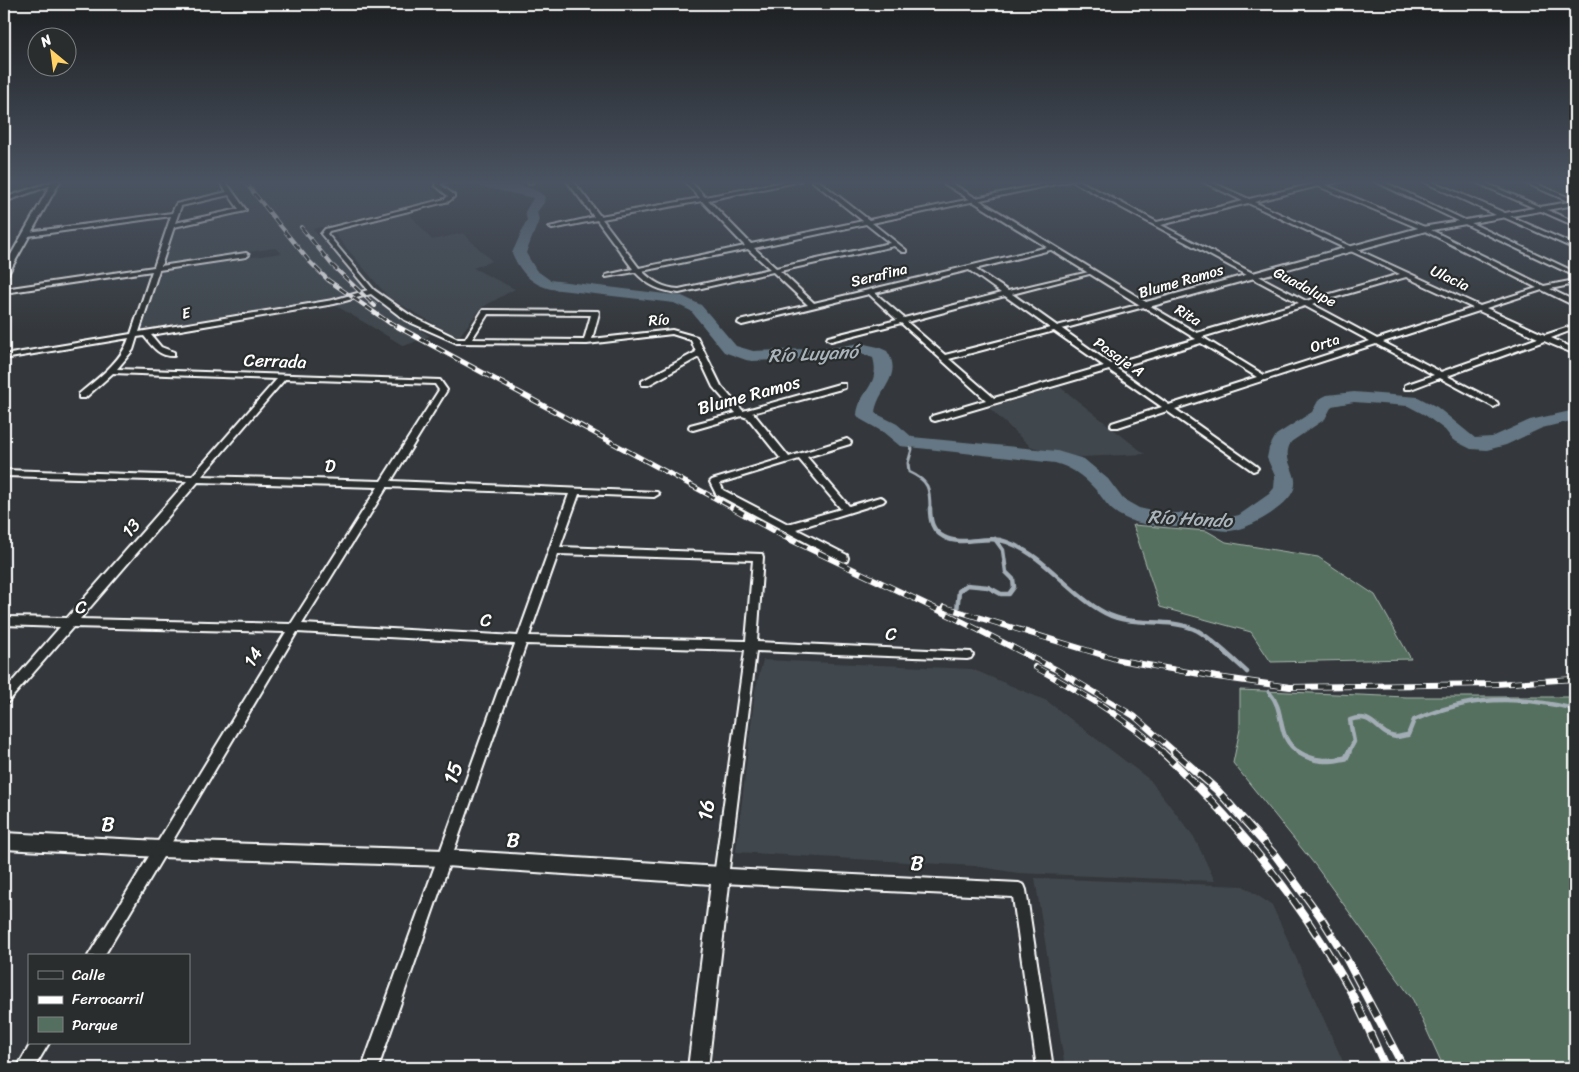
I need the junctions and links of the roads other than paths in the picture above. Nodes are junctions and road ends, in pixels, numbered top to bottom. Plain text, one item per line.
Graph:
1 (30, 231) edge
2 (50, 231) edge
3 (169, 231) edge
4 (327, 231) edge
5 (606, 231) edge
6 (735, 231) edge
7 (825, 231) edge
8 (879, 231) edge
9 (1025, 231) edge
10 (1169, 231) edge
11 (1314, 231) edge
12 (1417, 231) edge
13 (1429, 231) edge
14 (1482, 231) edge
15 (1539, 231) edge
16 (28, 234) junction
17 (894, 244) junction
18 (750, 247) junction
19 (1575, 247) edge
20 (1052, 248) junction
21 (1352, 248) junction
22 (904, 251) dead end
23 (246, 256) dead end
24 (970, 268) junction
25 (155, 269) junction
26 (637, 270) junction
27 (775, 270) junction
28 (1091, 272) junction
29 (4, 274) edge
30 (1407, 274) junction
31 (1575, 274) edge
32 (1252, 275) junction
33 (608, 276) dead end
34 (1575, 282) edge
35 (1543, 288) junction
36 (4, 291) edge
37 (372, 291) junction
38 (870, 292) junction
39 (1007, 294) junction
40 (1306, 303) junction
41 (1575, 304) edge
42 (1145, 305) junction
43 (813, 306) junction
44 (1483, 308) junction
45 (903, 320) junction
46 (742, 323) dead end
47 (1575, 327) edge
48 (1056, 329) junction
49 (146, 334) junction
50 (134, 336) junction
51 (1199, 338) junction
52 (1545, 338) junction
53 (831, 339) dead end
54 (467, 341) junction
55 (587, 342) junction
56 (1379, 342) junction
57 (701, 352) junction
58 (1575, 352) edge
59 (171, 354) dead end
60 (4, 357) edge
61 (944, 358) junction
62 (1110, 368) junction
63 (111, 370) junction
64 (1441, 375) junction
65 (282, 378) junction
66 (1264, 378) junction
67 (437, 382) joint
68 (645, 383) dead end
69 (842, 386) dead end
70 (1408, 387) dead end
71 (82, 396) dead end
72 (993, 402) junction
73 (1494, 404) dead end
74 (1170, 409) junction
75 (742, 413) junction
76 (935, 418) dead end
77 (1116, 425) dead end
78 (693, 427) dead end
79 (848, 442) dead end
80 (802, 457) junction
81 (788, 461) junction
82 (1253, 468) dead end
83 (4, 474) edge
84 (196, 478) junction
85 (383, 484) junction
86 (575, 491) junction
87 (654, 494) dead end
88 (880, 500) dead end
89 (847, 510) junction
90 (787, 528) junction
91 (554, 550) junction
92 (843, 558) dead end
93 (4, 621) edge
94 (68, 624) junction
95 (294, 628) junction
96 (521, 640) junction
97 (751, 646) junction
98 (967, 655) dead end
99 (4, 699) edge
100 (4, 841) edge
101 (160, 849) junction
102 (445, 858) junction
103 (721, 876) junction
104 (96, 954) edge
105 (40, 1044) edge
106 (25, 1068) edge
107 (370, 1068) edge
108 (698, 1068) edge
109 (1045, 1068) edge

1 - 16 street
2 - 16 street
3 - 25 street
4 - 37 street
5 - 26 street
6 - 18 street
7 - 18 street
8 - 17 street
9 - 20 street, Rita
10 - 32 street, Guadalupe
11 - 21 street, Ulacia
12 - 21 street, Blume Ramos
13 - 35 street
14 - 31 street
15 - 19 street
16 - 29 street
17 - 22 street
17 - 27 street
18 - 26 street
18 - 27 street
20 - 24 street, Serafina
20 - 28 street, Rita
21 - 30 street, Ulacia
21 - 32 street, Blume Ramos
23 - 25 street
24 - 38 street, Serafina
24 - 39 street, Pasaje A
25 - 36 street
25 - 50 street
26 - 27 street
26 - 33 street
27 - 43 street
28 - 39 street
28 - 42 street, Rita
30 - 40 street
30 - 44 street, Ulacia
32 - 40 street, Guadalupe
32 - 42 street, Blume Ramos
34 - 35 street, Orta
35 - 41 street
35 - 44 street, Orta
37 - 49 street, E
37 - 54 street
38 - 43 street, Serafina
38 - 45 street
39 - 45 street
39 - 48 street, Pasaje A
40 - 51 street
40 - 56 street, Guadalupe
42 - 48 street, Blume Ramos
42 - 51 street, Rita
43 - 46 street, Serafina
44 - 52 street, Ulacia
44 - 56 street, Orta
45 - 53 street
45 - 61 street
47 - 52 street
48 - 61 street, Blume Ramos
48 - 62 street, Pasaje A
49 - 50 street, E
49 - 59 street
50 - 60 street, E
50 - 63 street
51 - 62 street
51 - 66 street, Rita
52 - 58 street, Ulacia
52 - 64 street
54 - 55 street, Río
54 - 55 street
55 - 57 street, Río
56 - 64 street, Guadalupe
56 - 66 street, Orta
57 - 68 street
57 - 75 street, Río
61 - 72 street
62 - 72 street
62 - 74 street, Pasaje A
63 - 65 street, Cerrada
63 - 71 street
64 - 70 street
64 - 73 street, Guadalupe
65 - 67 street, Cerrada
65 - 84 street, 13
66 - 74 street, Orta
67 - 85 street, 14
69 - 75 street, Blume Ramos
72 - 76 street
74 - 77 street, Orta
74 - 82 street, Pasaje A
75 - 78 street, Blume Ramos
75 - 81 street, Río
79 - 80 street
80 - 81 street
80 - 89 street
81 - 90 street
83 - 84 street, D
84 - 85 street, D
84 - 94 street, 13
85 - 86 street, D
85 - 95 street, 14
86 - 87 street, D
86 - 91 street, 15
88 - 89 street
89 - 90 street
90 - 92 street
91 - 96 street, 15
91 - 97 street, 16
93 - 94 street, C
94 - 95 street, C
94 - 99 street, 13
95 - 96 street, C
95 - 101 street, 14
96 - 97 street, C
96 - 102 street, 15
97 - 98 street, C
97 - 103 street, 16
100 - 101 street, B
101 - 102 street, B
101 - 104 street, 14
102 - 103 street, B
102 - 107 street, 15
103 - 108 street, 16
103 - 109 street, B
105 - 106 street

